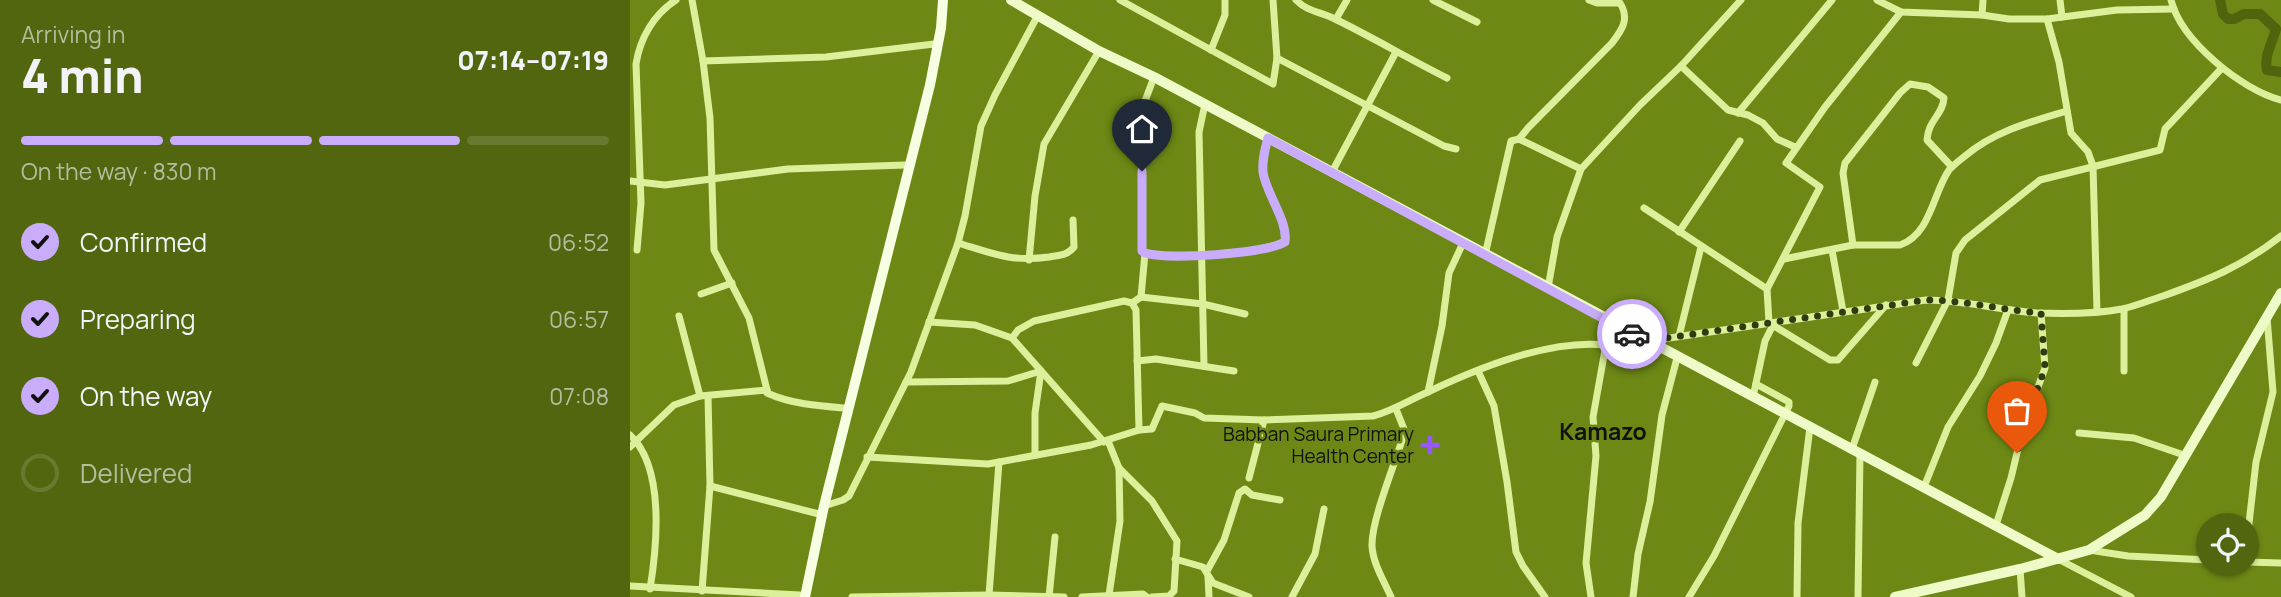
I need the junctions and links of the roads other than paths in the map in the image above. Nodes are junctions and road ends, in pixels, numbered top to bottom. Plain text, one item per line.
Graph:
1 (676, 0) edge
2 (692, 0) edge
3 (941, 0) edge
4 (1011, 0) edge
5 (1120, 0) edge
6 (1225, 0) edge
7 (1273, 0) edge
8 (1296, 0) edge
9 (1347, 0) edge
10 (1433, 0) edge
11 (1589, 0) edge
12 (1741, 0) edge
13 (1832, 0) edge
14 (1878, 0) edge
15 (1983, 0) edge
16 (2060, 0) edge
17 (2171, 0) edge
18 (2174, 9) junction
19 (1901, 12) junction
20 (1038, 15) junction
21 (1982, 15) junction
22 (2062, 17) junction
23 (1336, 19) junction
24 (2047, 19) junction
25 (1476, 23) dead end
26 (934, 44) junction
27 (1210, 50) junction
28 (1100, 51) junction
29 (1396, 52) junction
30 (1277, 58) junction
31 (704, 61) junction
32 (1681, 66) junction
33 (2221, 69) junction
34 (1154, 77) junction
35 (1447, 78) dead end
36 (2281, 100) edge
37 (1205, 104) junction
38 (1367, 106) junction
39 (2067, 111) junction
40 (1738, 113) junction
41 (1268, 138) junction
42 (1519, 139) junction
43 (1740, 141) dead end
44 (1795, 147) junction
45 (1456, 149) dead end
46 (905, 165) junction
47 (2093, 166) junction
48 (1952, 167) junction
49 (1581, 169) junction
50 (1332, 172) junction
51 (712, 177) junction
52 (630, 181) edge
53 (640, 182) junction
54 (1644, 208) dead end
55 (1073, 220) dead end
56 (1679, 232) junction
57 (2281, 236) edge
58 (958, 243) junction
59 (1463, 243) junction
60 (1853, 244) junction
61 (1701, 247) junction
62 (638, 250) dead end
63 (1832, 250) junction
64 (1145, 253) junction
65 (1201, 254) junction
66 (1485, 255) junction
67 (1784, 259) junction
68 (1029, 260) junction
69 (732, 283) junction
70 (1548, 288) junction
71 (1768, 289) junction
72 (2281, 293) edge
73 (701, 294) dead end
74 (1141, 297) junction
75 (1948, 300) junction
76 (1132, 303) junction
77 (1203, 304) junction
78 (1886, 305) junction
79 (2124, 309) junction
80 (2008, 310) junction
81 (1843, 312) junction
82 (2097, 312) junction
83 (2041, 313) junction
84 (1245, 314) dead end
85 (679, 316) dead end
86 (2267, 317) junction
87 (929, 322) junction
88 (1610, 322) junction
89 (1771, 324) junction
90 (1679, 336) junction
91 (1012, 338) junction
92 (1646, 341) junction
93 (1605, 345) junction
94 (1677, 358) junction
95 (1137, 361) junction
96 (1916, 363) dead end
97 (1204, 366) junction
98 (1041, 371) junction
99 (1234, 371) dead end
100 (1478, 371) junction
101 (2124, 371) dead end
102 (906, 382) junction
103 (1875, 382) dead end
104 (1756, 384) junction
105 (851, 389) junction
106 (767, 390) junction
107 (1427, 392) junction
108 (704, 396) junction
109 (1753, 397) junction
110 (844, 408) junction
111 (1395, 409) junction
112 (1785, 413) junction
113 (1264, 420) junction
114 (1810, 427) junction
115 (1139, 430) junction
116 (2080, 433) dead end
117 (630, 435) edge
118 (1106, 441) junction
119 (638, 442) junction
120 (630, 447) edge
121 (1856, 451) junction
122 (1035, 455) junction
123 (2183, 455) junction
124 (867, 457) junction
125 (999, 462) junction
126 (1119, 468) junction
127 (1249, 478) dead end
128 (710, 486) junction
129 (1924, 487) junction
130 (1280, 500) dead end
131 (1324, 509) dead end
132 (821, 510) junction
133 (2250, 513) edge
134 (1996, 525) junction
135 (1055, 537) dead end
136 (2089, 550) junction
137 (1175, 559) junction
138 (2058, 559) junction
139 (2196, 559) edge
140 (2259, 562) edge
141 (2281, 563) edge
142 (2020, 569) junction
143 (1208, 574) junction
144 (630, 586) edge
145 (650, 589) junction
146 (702, 591) junction
147 (1940, 593) edge
148 (989, 595) junction
149 (1109, 595) junction
150 (802, 596) edge
151 (1049, 596) edge
152 (852, 597) edge
153 (1064, 597) edge
154 (1082, 597) edge
155 (1149, 597) edge
156 (1209, 597) edge
157 (1249, 597) edge
158 (1292, 597) edge
159 (1391, 597) edge
160 (1545, 597) edge
161 (1591, 597) edge
162 (1633, 597) edge
163 (1689, 597) edge
164 (1797, 597) edge
165 (1858, 597) edge
166 (1895, 597) edge
167 (2022, 597) edge
168 (2132, 597) edge

1 - 53 street
2 - 31 street
3 - 26 main road
3 - 105 main road
4 - 20 street
5 - 27 street
6 - 27 street
7 - 30 street
8 - 23 street
9 - 23 street
10 - 25 street
11 - 42 street
12 - 32 street
13 - 40 street
14 - 19 street
15 - 21 street
16 - 22 street
17 - 18 street
18 - 22 street
18 - 33 street
19 - 21 street
19 - 44 street
20 - 28 street
20 - 58 street
21 - 24 street
22 - 24 street
23 - 29 street
24 - 39 street
26 - 31 street
26 - 46 main road
27 - 30 street
28 - 34 street
28 - 68 street
29 - 35 street
29 - 38 street
30 - 38 street
31 - 51 street
32 - 40 street
32 - 49 street
33 - 36 street
33 - 47 street
34 - 37 street
34 - 64 street
37 - 41 street
37 - 65 street
38 - 45 street
38 - 50 street
39 - 47 street
39 - 48 street
40 - 44 street
41 - 50 street
41 - 65 street
42 - 49 street
42 - 66 street
43 - 56 street
44 - 67 street
46 - 51 street
46 - 105 main road
47 - 75 street
47 - 82 street
48 - 60 street
48 - 60 street
49 - 70 street
50 - 59 street
51 - 53 street
51 - 69 street
52 - 53 street
53 - 62 street
54 - 56 street
55 - 68 street
56 - 61 street
57 - 79 street
58 - 68 street
58 - 87 street
59 - 66 street
59 - 107 street
60 - 63 street
61 - 71 street
61 - 90 street
63 - 67 street
63 - 81 street
64 - 65 street
64 - 74 street
65 - 77 street
66 - 70 street
67 - 71 street
69 - 73 street
69 - 106 street
70 - 88 street
71 - 89 street
72 - 86 street
74 - 76 street
74 - 77 street
75 - 78 street
75 - 80 street
75 - 96 street
76 - 91 street
76 - 95 street
77 - 84 street
77 - 97 street
78 - 81 street
78 - 89 street
79 - 82 street
79 - 101 street
80 - 83 street
80 - 129 street
81 - 89 street
82 - 83 street
83 - 134 street
85 - 108 street
86 - 123 street
86 - 133 street
87 - 91 street
87 - 102 street
88 - 92 street
88 - 93 street
89 - 90 street
89 - 104 street
90 - 92 street
91 - 98 street
92 - 94 street
93 - 100 street
93 - 161 street
94 - 109 street
94 - 162 street
95 - 97 street
95 - 115 street
97 - 99 street
98 - 102 street
98 - 118 street
98 - 122 street
100 - 107 street
100 - 160 street
102 - 124 street
103 - 121 street
104 - 109 street
104 - 112 street
105 - 110 main road
105 - 132 main road
106 - 108 street
106 - 110 street
107 - 111 street
108 - 119 street
108 - 128 street
109 - 112 street
110 - 132 main road
111 - 113 street
111 - 159 street
112 - 114 street
112 - 163 street
113 - 115 street
113 - 127 street
114 - 121 street
114 - 164 street
115 - 118 street
116 - 123 street
117 - 119 street
118 - 122 street
118 - 126 street
119 - 120 street
119 - 145 street
121 - 129 street
121 - 165 street
122 - 125 street
123 - 136 street
124 - 125 street
124 - 132 street
125 - 148 street
126 - 137 street
126 - 149 street
128 - 132 street
128 - 146 street
129 - 134 street
130 - 143 street
131 - 158 street
132 - 150 main road
134 - 138 street
135 - 151 street
136 - 138 street
136 - 139 street
137 - 143 street
137 - 155 street
138 - 142 street
138 - 168 street
140 - 141 street
142 - 147 street
142 - 167 street
143 - 156 street
143 - 157 street
144 - 145 street
145 - 146 street
146 - 150 street
147 - 166 street
148 - 151 street
148 - 152 street
149 - 154 street
149 - 155 street
151 - 153 street

